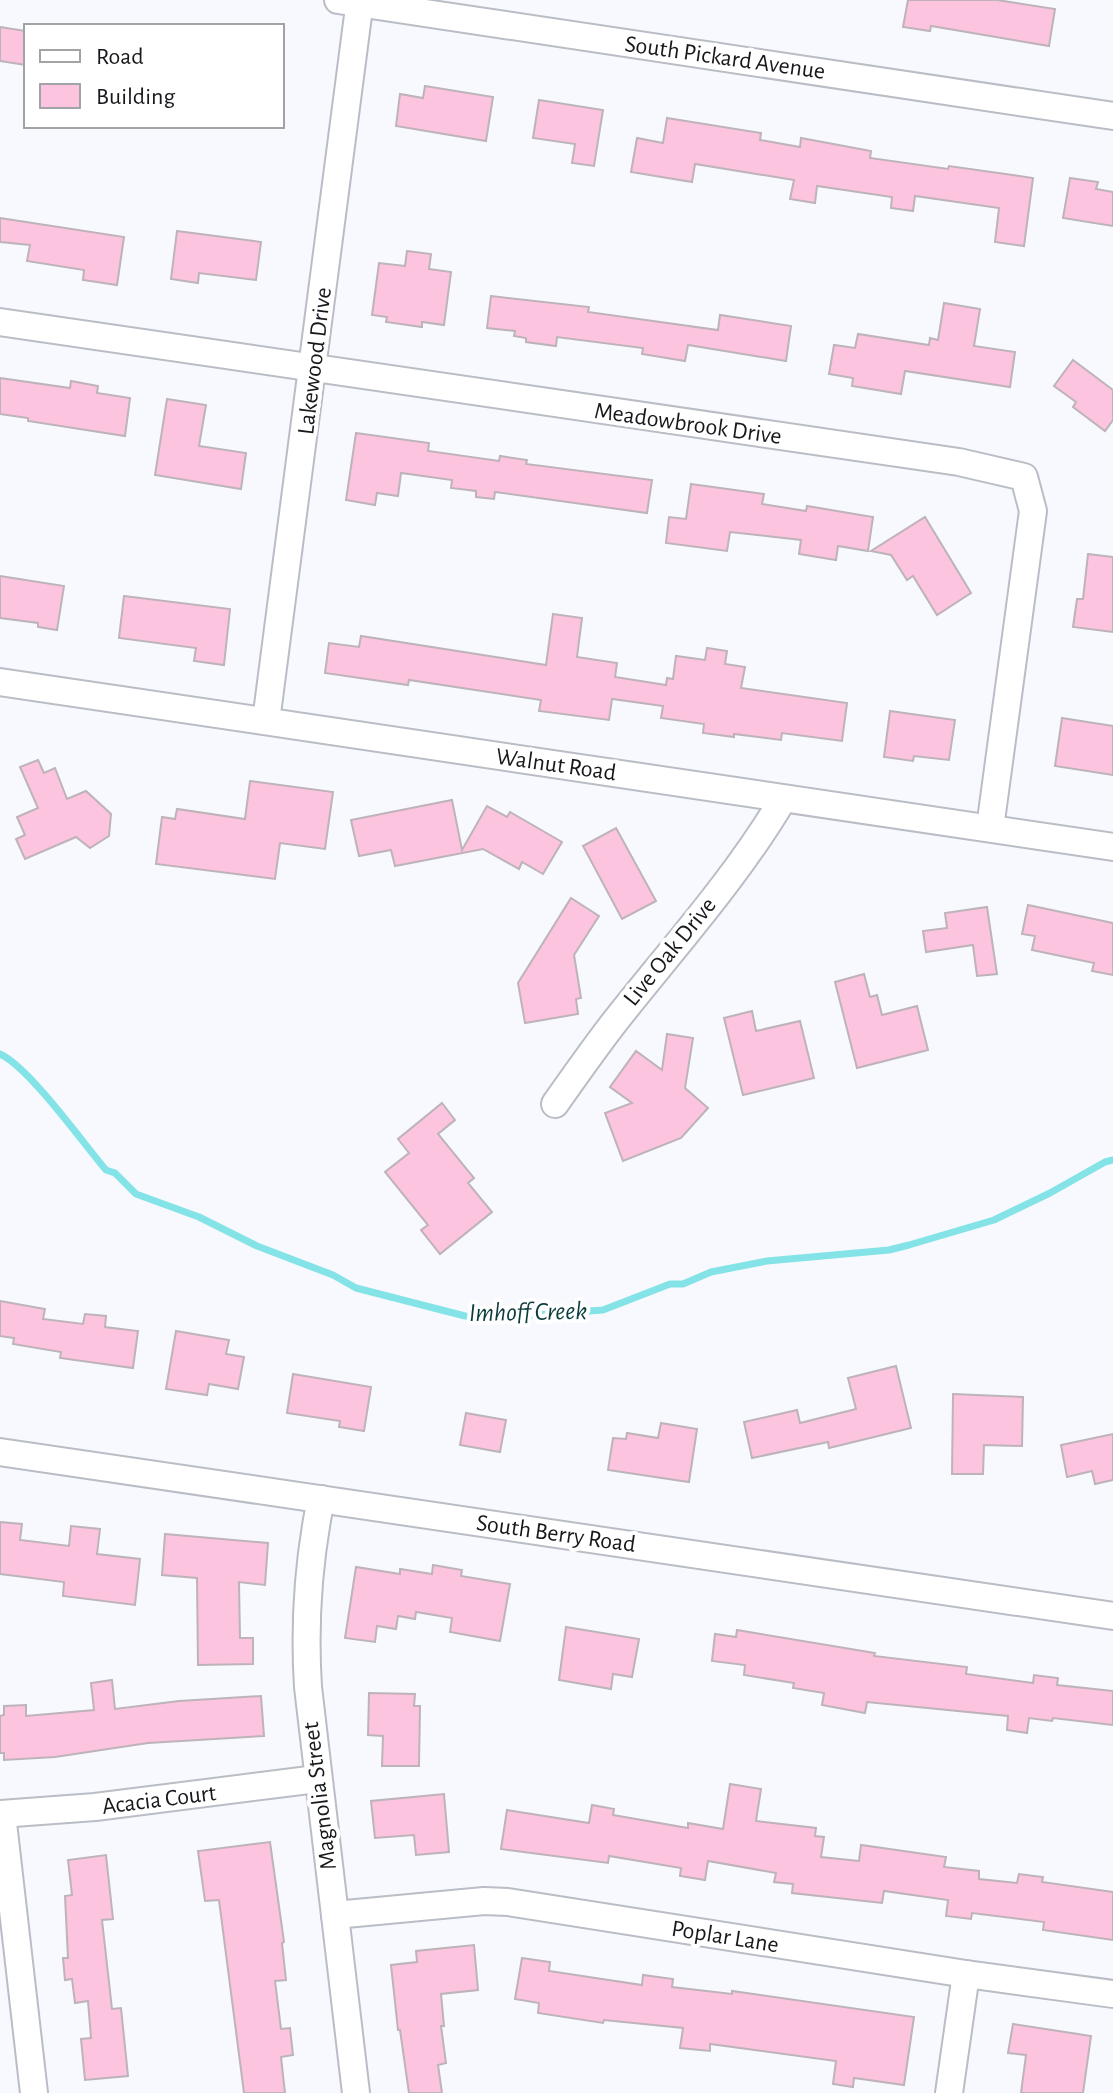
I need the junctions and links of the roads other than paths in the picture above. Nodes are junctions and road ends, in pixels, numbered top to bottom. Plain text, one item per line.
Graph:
1 (353, 1) edge
2 (1113, 116) edge
3 (0, 322) edge
4 (314, 367) junction
5 (0, 682) edge
6 (266, 721) junction
7 (783, 799) junction
8 (990, 828) junction
9 (1113, 847) edge
10 (555, 1104) dead end
11 (0, 1452) edge
12 (321, 1499) junction
13 (1113, 1616) edge
14 (317, 1779) junction
15 (1, 1814) edge
16 (335, 1915) junction
17 (966, 1974) junction
18 (1113, 1994) edge
19 (34, 2093) edge
20 (356, 2093) edge
21 (949, 2093) edge

1 - 2 street, South Pickard Avenue
1 - 4 street, Lakewood Drive
3 - 4 street, Meadowbrook Drive
4 - 6 street, Lakewood Drive
4 - 8 street, Meadowbrook Drive
5 - 6 street, Walnut Road
6 - 7 street, Walnut Road
7 - 8 street, Walnut Road
7 - 10 street, Live Oak Drive
8 - 9 street, Walnut Road
11 - 12 street, South Berry Road
12 - 13 street, South Berry Road
12 - 14 street, Magnolia Street
14 - 15 street, Acacia Court
14 - 16 street, Magnolia Street
15 - 19 street
16 - 17 street, Poplar Lane
16 - 20 street, Magnolia Street
17 - 18 street, Poplar Lane
17 - 21 street

